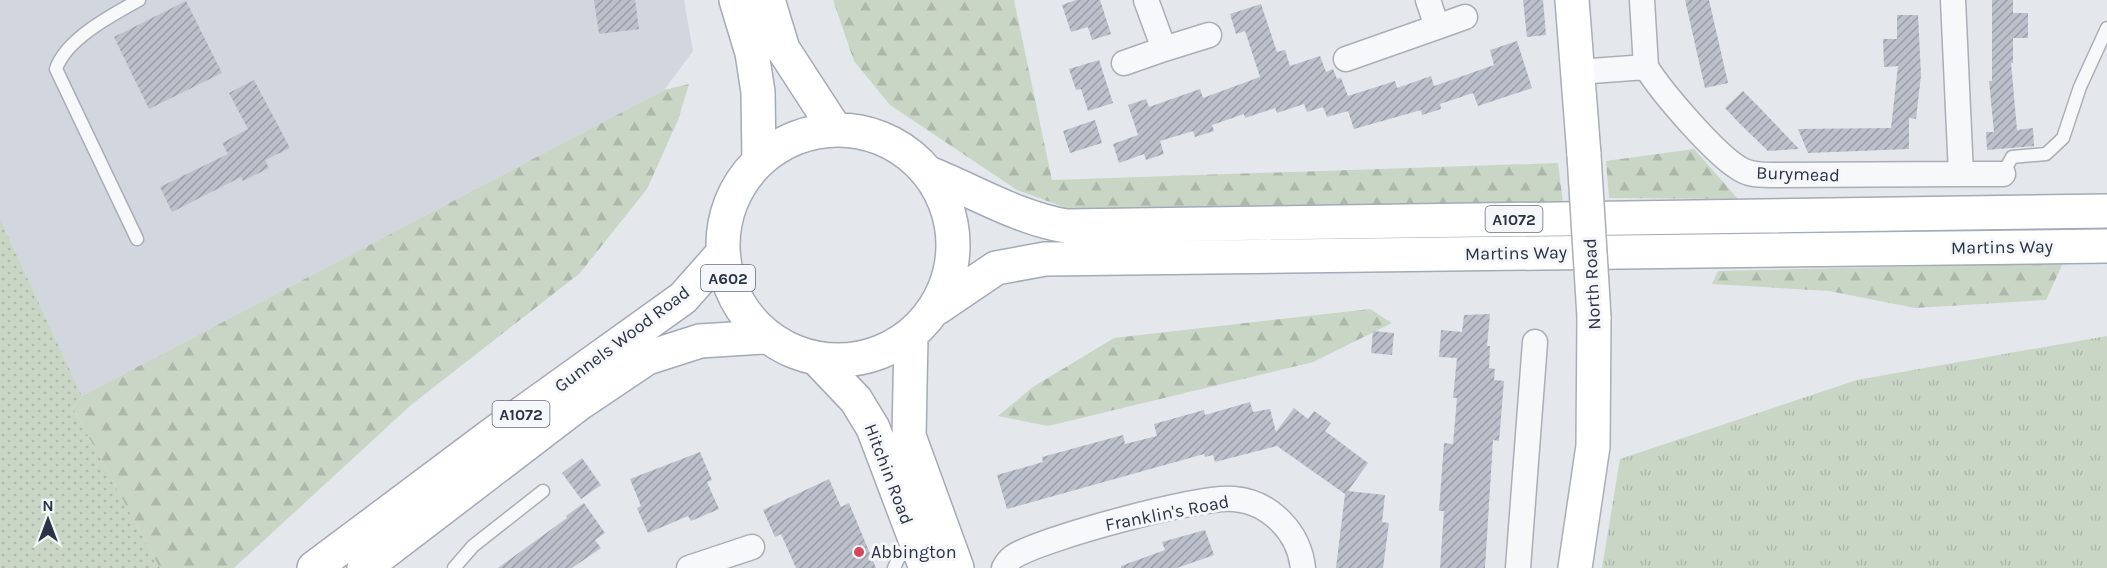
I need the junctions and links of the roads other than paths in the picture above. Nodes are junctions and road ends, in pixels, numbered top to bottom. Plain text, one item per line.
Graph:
1 (139, 0) edge
2 (736, 0) edge
3 (768, 0) edge
4 (1146, 0) edge
5 (1428, 0) edge
6 (1572, 0) edge
7 (1642, 0) edge
8 (1953, 0) edge
9 (1466, 17) dead end
10 (1437, 27) junction
11 (2107, 28) edge
12 (1209, 35) dead end
13 (1164, 49) junction
14 (1346, 59) dead end
15 (1124, 63) dead end
16 (1646, 67) junction
17 (1578, 72) junction
18 (835, 129) junction
19 (759, 160) junction
20 (931, 174) junction
21 (1961, 174) junction
22 (2003, 174) joint
23 (2107, 211) edge
24 (137, 239) dead end
25 (2107, 246) edge
26 (722, 255) junction
27 (937, 308) junction
28 (765, 337) junction
29 (911, 337) junction
30 (1535, 342) dead end
31 (818, 360) junction
32 (543, 491) dead end
33 (752, 547) dead end
34 (912, 561) edge
35 (314, 568) edge
36 (364, 568) edge
37 (454, 568) edge
38 (689, 568) edge
39 (957, 568) edge
40 (1004, 568) edge
41 (1303, 568) edge
42 (1518, 568) edge
43 (1575, 568) edge

1 - 24 lane
2 - 19 main road
3 - 18 main road
4 - 13 street
5 - 10 street
6 - 17 main road, North Road
7 - 16 street
8 - 21 street
9 - 10 street
10 - 14 street
11 - 22 lane
12 - 13 street
13 - 15 street
16 - 17 street
16 - 21 street, Burymead
17 - 43 main road, North Road, bridge
18 - 19 main road, A602
18 - 20 main road, A602
19 - 26 main road, A602
20 - 23 main road, A1072
20 - 27 main road, A602
21 - 22 street, Burymead
25 - 27 main road, Martins Way / A1072
26 - 28 main road, A602
26 - 35 main road, Gunnels Wood Road / A1072
27 - 29 main road, A602
28 - 31 main road, A602
28 - 36 main road, Gunnels Wood Road / A1072
29 - 31 main road, A602
29 - 39 main road, Hitchin Road
30 - 42 street
31 - 34 main road, Hitchin Road / A602
32 - 37 lane
33 - 38 street
40 - 41 street, Franklin's Road

